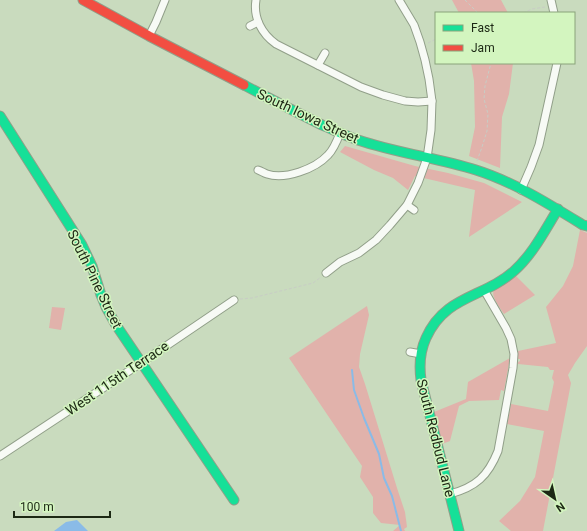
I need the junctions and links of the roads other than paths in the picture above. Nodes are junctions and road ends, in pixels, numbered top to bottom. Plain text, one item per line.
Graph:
1 (83, 0) edge
2 (165, 0) edge
3 (256, 0) edge
4 (399, 0) edge
5 (258, 22) junction
6 (250, 26) dead end
7 (149, 36) junction
8 (324, 53) dead end
9 (318, 64) junction
10 (557, 64) edge
11 (432, 101) junction
12 (0, 116) edge
13 (340, 134) junction
14 (427, 158) junction
15 (258, 170) dead end
16 (521, 190) junction
17 (407, 205) junction
18 (558, 209) junction
19 (414, 210) dead end
20 (587, 226) edge
21 (326, 273) road end
22 (484, 290) junction
23 (234, 300) road end
24 (410, 352) dead end
25 (421, 354) junction
26 (141, 363) junction
27 (0, 456) edge
28 (450, 494) junction
29 (234, 500) dead end
30 (459, 531) edge

1 - 7 street, South Iowa Street
2 - 7 street
3 - 5 street
4 - 11 street
5 - 6 street
5 - 9 street
7 - 13 street, South Iowa Street
8 - 9 street
9 - 11 street
10 - 16 street
11 - 14 street
12 - 26 street, South Pine Street
13 - 14 street, South Iowa Street
13 - 15 street
14 - 16 street, South Iowa Street
14 - 17 street
16 - 18 street, South Iowa Street
17 - 19 street
17 - 21 street
18 - 20 street, South Iowa Street
18 - 22 street, South Redbud Lane
22 - 25 street, South Redbud Lane
22 - 28 street
23 - 26 street, West 115th Terrace
24 - 25 street
25 - 28 street, South Redbud Lane
26 - 27 street, West 115th Terrace
26 - 29 street, South Pine Street
28 - 30 street, South Redbud Lane

